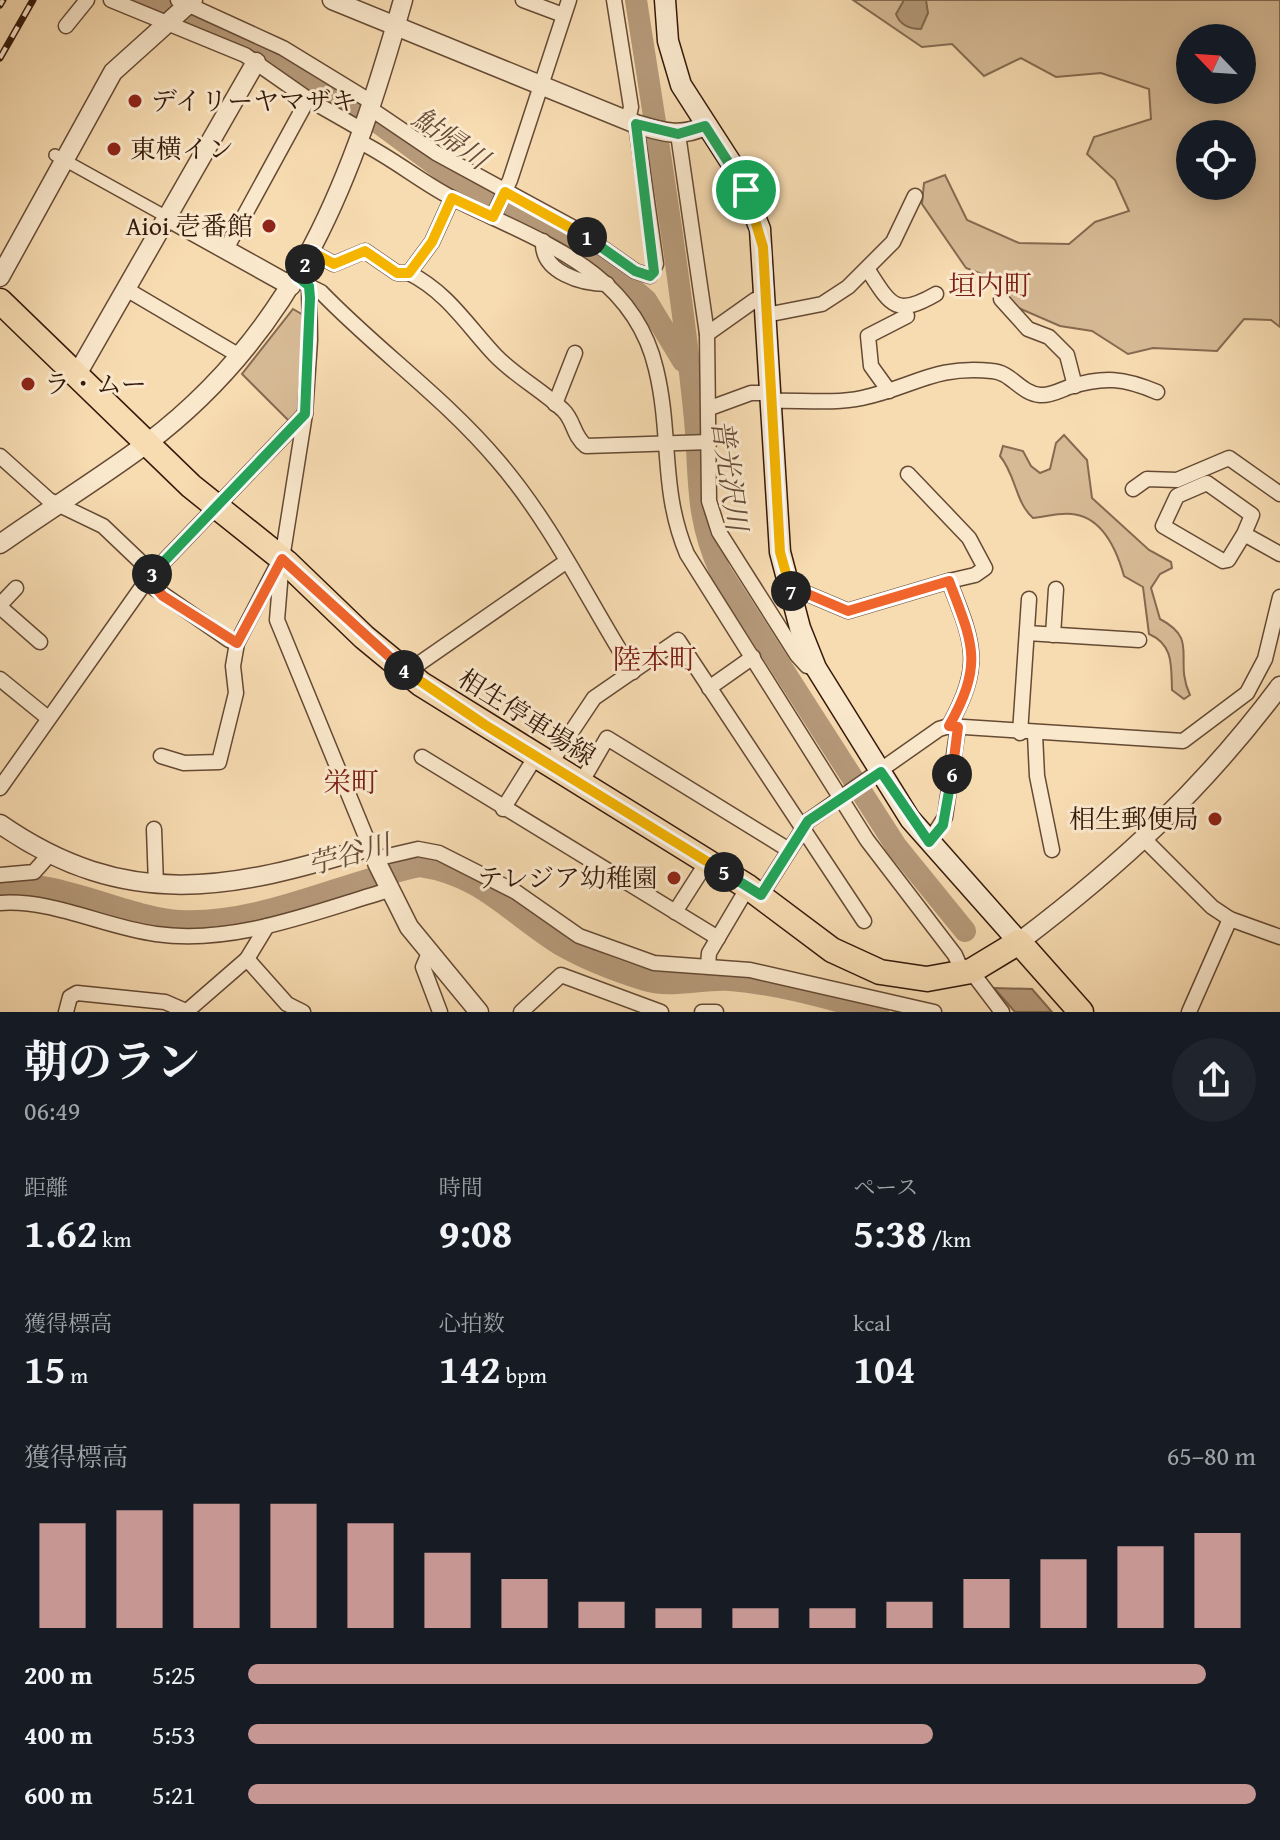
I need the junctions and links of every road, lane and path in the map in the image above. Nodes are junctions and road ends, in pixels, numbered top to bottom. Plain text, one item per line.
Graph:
1 (87, 0) edge
2 (111, 0) edge
3 (332, 0) edge
4 (403, 0) edge
5 (523, 0) edge
6 (569, 0) edge
7 (614, 0) edge
8 (665, 0) edge
9 (180, 9) edge
10 (563, 15) junction
11 (66, 26) dead end
12 (396, 26) junction
13 (256, 62) junction
14 (542, 85) junction
15 (308, 99) junction
16 (368, 120) junction
17 (635, 123) junction
18 (705, 126) junction
19 (675, 134) junction
20 (60, 157) junction
21 (504, 194) junction
22 (915, 196) dead end
23 (452, 198) junction
24 (494, 214) junction
25 (167, 217) junction
26 (226, 249) junction
27 (312, 252) junction
28 (868, 270) junction
29 (409, 273) junction
30 (0, 277) edge
31 (299, 283) junction
32 (126, 289) junction
33 (936, 294) dead end
34 (1001, 299) dead end
35 (0, 301) edge
36 (766, 306) junction
37 (907, 316) dead end
38 (707, 334) junction
39 (575, 353) dead end
40 (238, 355) junction
41 (76, 376) junction
42 (1075, 386) junction
43 (889, 391) junction
44 (1157, 392) dead end
45 (771, 397) junction
46 (555, 404) junction
47 (710, 408) junction
48 (305, 414) junction
49 (671, 442) junction
50 (707, 442) junction
51 (147, 444) junction
52 (0, 456) edge
53 (908, 474) dead end
54 (1133, 489) dead end
55 (1280, 494) edge
56 (58, 504) junction
57 (216, 508) junction
58 (1244, 534) junction
59 (0, 544) edge
60 (1280, 554) edge
61 (282, 559) junction
62 (567, 561) junction
63 (149, 577) junction
64 (949, 581) junction
65 (16, 588) dead end
66 (1056, 589) dead end
67 (788, 592) junction
68 (1280, 597) edge
69 (1029, 599) dead end
70 (0, 606) edge
71 (1027, 633) junction
72 (1053, 635) junction
73 (1139, 640) dead end
74 (40, 642) dead end
75 (237, 643) junction
76 (753, 657) junction
77 (816, 668) junction
78 (407, 672) junction
79 (633, 672) junction
80 (0, 679) edge
81 (1280, 686) edge
82 (709, 688) junction
83 (48, 718) junction
84 (953, 726) junction
85 (1028, 733) junction
86 (161, 756) dead end
87 (422, 757) dead end
88 (543, 760) junction
89 (877, 775) junction
90 (581, 783) junction
91 (0, 788) edge
92 (842, 798) junction
93 (503, 809) junction
94 (0, 824) edge
95 (802, 827) junction
96 (154, 829) dead end
97 (1144, 839) junction
98 (929, 842) junction
99 (789, 850) junction
100 (1052, 850) dead end
101 (50, 854) junction
102 (374, 856) junction
103 (707, 862) junction
104 (0, 875) edge
105 (156, 885) junction
106 (388, 888) junction
107 (754, 891) junction
108 (0, 903) edge
109 (675, 912) junction
110 (1230, 919) junction
111 (864, 921) dead end
112 (267, 926) junction
113 (1280, 937) edge
114 (718, 938) junction
115 (1019, 942) junction
116 (429, 953) junction
117 (247, 959) junction
118 (708, 966) junction
119 (967, 972) junction
120 (66, 1012) edge
121 (187, 1012) edge
122 (303, 1012) edge
123 (440, 1012) edge
124 (479, 1012) edge
125 (521, 1012) edge
126 (661, 1012) edge
127 (702, 1012) edge
128 (716, 1012) edge
129 (934, 1012) edge
130 (1002, 1012) edge
131 (1081, 1012) edge
132 (1189, 1012) edge

1 - 11 street
2 - 9 street
3 - 12 street
4 - 12 street
5 - 10 street
6 - 10 street
7 - 17 street
8 - 18 main road
9 - 13 street
9 - 16 street
9 - 20 street
10 - 14 street
12 - 14 street
12 - 16 street
13 - 15 street
13 - 25 street
14 - 17 street
14 - 21 street
15 - 16 street
15 - 26 street
16 - 21 street
16 - 23 street
16 - 27 street
17 - 19 street
17 - 21 street
18 - 19 street
18 - 36 main road
19 - 38 street
20 - 25 street
20 - 30 street
21 - 24 street
22 - 28 street
23 - 24 street
23 - 29 street
24 - 49 street
25 - 26 street
25 - 32 street
26 - 31 street
27 - 29 street
27 - 31 street
28 - 33 street
28 - 36 street
29 - 46 street
31 - 40 street
31 - 48 street
31 - 62 street
32 - 40 street
32 - 41 street
34 - 42 street
35 - 41 main road, 相生停車場線
36 - 38 street
36 - 45 main road
37 - 43 street
38 - 47 street
39 - 46 street
40 - 51 street
41 - 51 main road, 相生停車場線
42 - 43 street
42 - 44 street
43 - 45 street
45 - 47 street
45 - 67 main road
46 - 49 street
47 - 50 street
48 - 57 street
48 - 61 street
49 - 50 street
49 - 76 street
50 - 77 street
51 - 56 street
51 - 57 main road, 相生停車場線
52 - 56 street
53 - 64 street
54 - 55 street
56 - 59 street
56 - 63 street
57 - 61 main road, 相生停車場線
57 - 63 street
58 - 58 street
58 - 60 street
61 - 75 street
61 - 78 main road, 相生停車場線
61 - 102 street
62 - 78 street
62 - 79 street
63 - 75 street
63 - 83 street
64 - 67 street
64 - 84 street
65 - 70 street
66 - 72 street
67 - 77 main road
68 - 85 street
69 - 71 street
70 - 74 street
71 - 72 street
71 - 85 street
72 - 73 street
75 - 86 street
76 - 82 street
76 - 92 street
77 - 89 main road
78 - 88 main road, 相生停車場線
79 - 82 street
79 - 88 street
80 - 83 street
81 - 97 street
82 - 95 street
83 - 91 street
84 - 85 street
84 - 89 street
84 - 98 street
85 - 100 street
87 - 93 street
88 - 90 main road, 相生停車場線
88 - 93 street
89 - 92 street
89 - 98 main road
90 - 99 street
90 - 103 main road, 相生停車場線
92 - 95 street
92 - 119 street
93 - 109 street
94 - 101 street
95 - 99 street
95 - 111 street
96 - 105 street
97 - 110 street
97 - 115 street
98 - 115 main road
99 - 107 street
101 - 104 street
101 - 105 street
102 - 105 street
102 - 106 street
102 - 118 street
103 - 107 main road, 相生停車場線
103 - 109 street
106 - 112 street
106 - 116 street
107 - 114 street
107 - 119 main road, 相生停車場線
108 - 112 street
109 - 114 street
110 - 113 street
110 - 132 street
112 - 117 street
114 - 118 street
115 - 119 main road, 相生停車場線
115 - 131 main road
116 - 123 street
116 - 124 street
117 - 121 street
117 - 122 street
118 - 129 street
119 - 130 street
120 - 121 street
125 - 126 street
127 - 128 street

